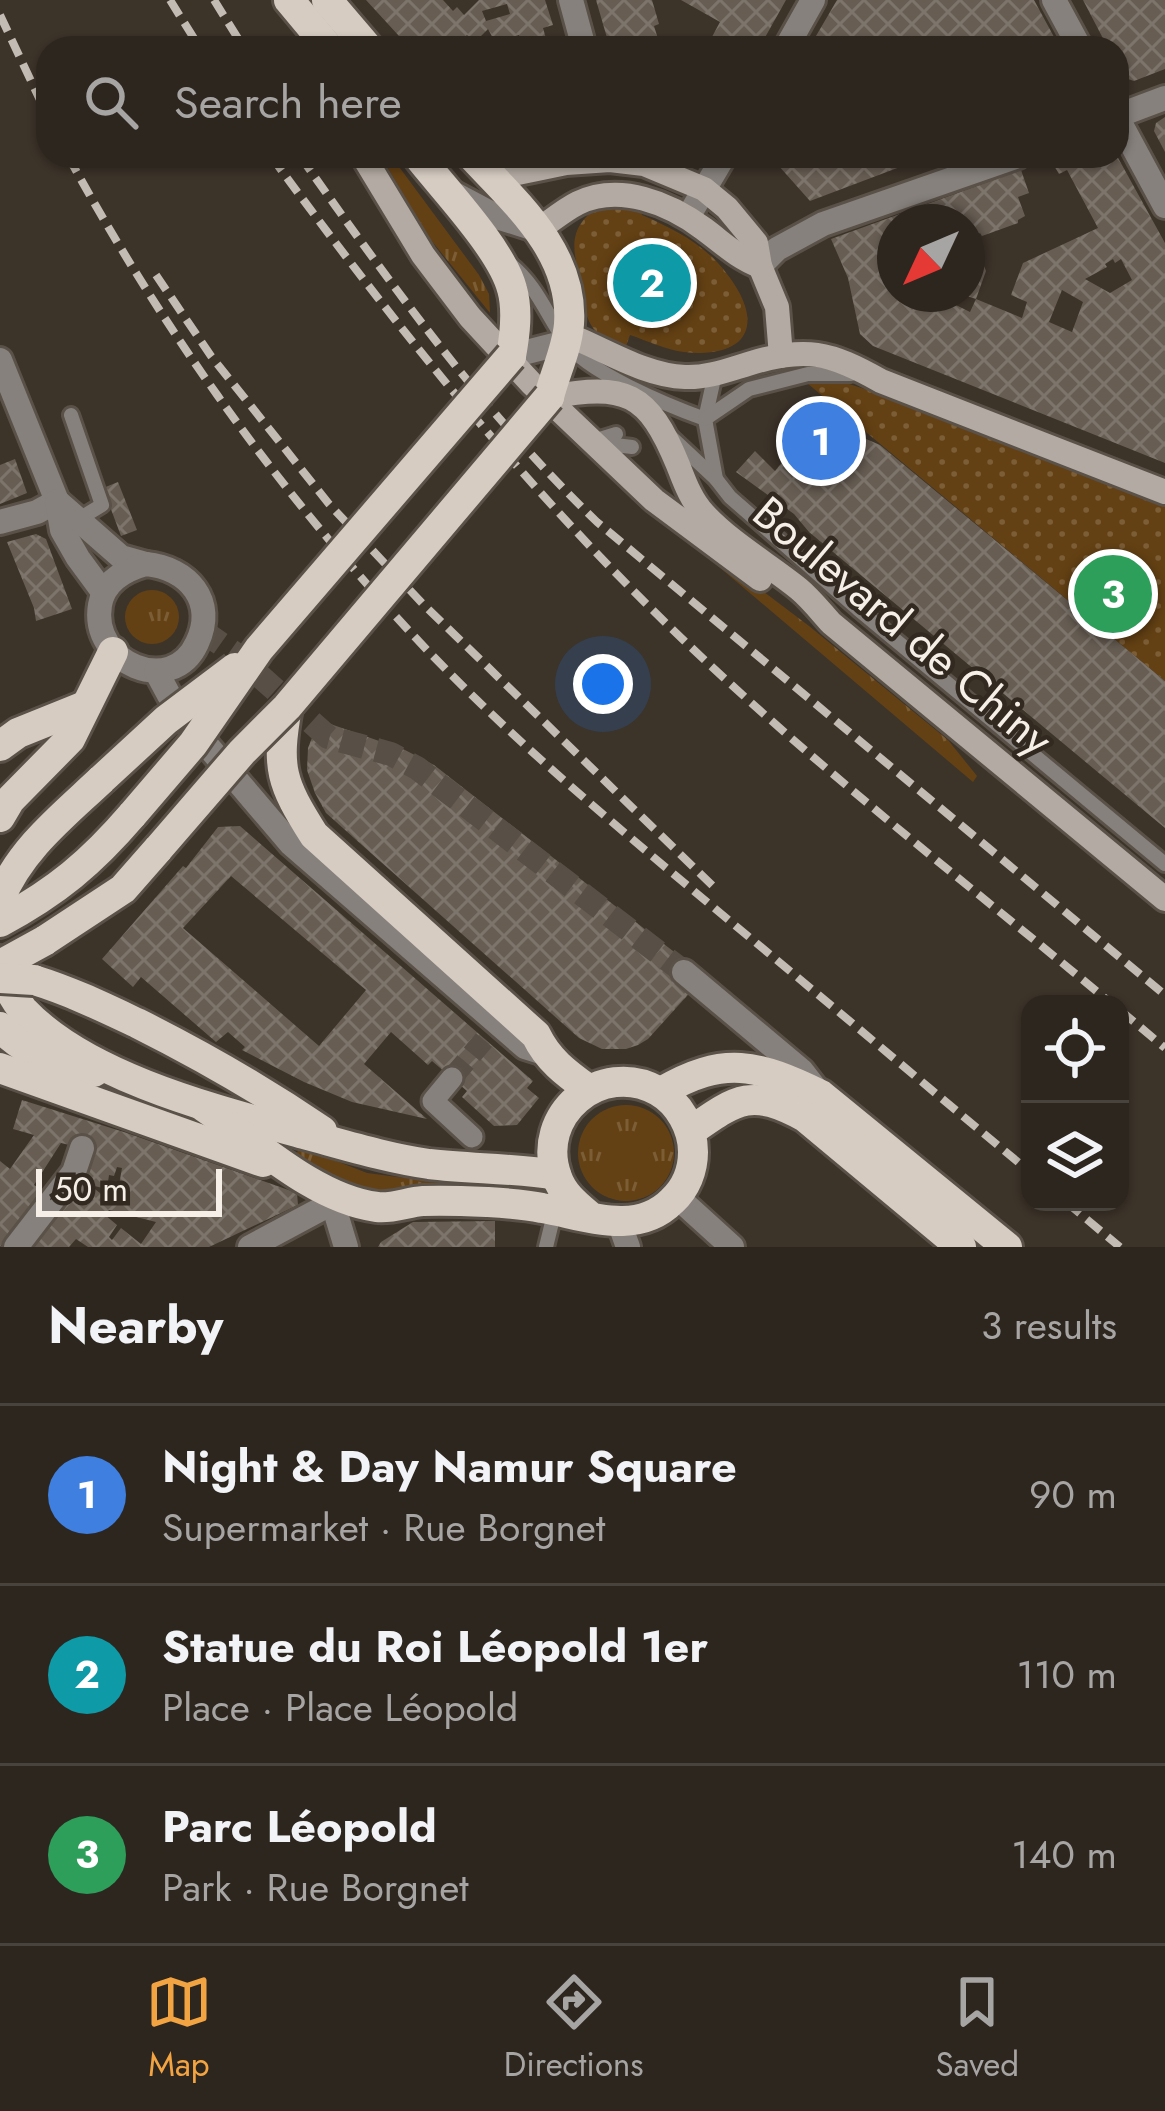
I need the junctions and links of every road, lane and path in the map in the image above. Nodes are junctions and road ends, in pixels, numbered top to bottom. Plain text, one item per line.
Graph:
1 (328, 0) edge
2 (571, 0) edge
3 (814, 0) edge
4 (1054, 0) edge
5 (290, 2) edge
6 (302, 36) edge
7 (319, 36) edge
8 (358, 36) edge
9 (581, 36) edge
10 (793, 36) edge
11 (1074, 36) edge
12 (1165, 98) edge
13 (1129, 112) edge
14 (1129, 138) edge
15 (370, 168) edge
16 (484, 168) edge
17 (654, 168) edge
18 (710, 168) edge
19 (984, 168) edge
20 (431, 172) edge
21 (693, 183) junction
22 (1165, 206) edge
23 (688, 217) junction
24 (538, 230) junction
25 (494, 251) junction
26 (760, 266) junction
27 (566, 343) junction
28 (512, 356) junction
29 (0, 360) edge
30 (780, 368) junction
31 (715, 374) junction
32 (549, 397) junction
33 (70, 415) dead end
34 (705, 419) junction
35 (662, 428) junction
36 (616, 434) dead end
37 (590, 442) junction
38 (632, 448) dead end
39 (716, 479) junction
40 (1165, 492) edge
41 (57, 501) junction
42 (79, 519) junction
43 (0, 523) edge
44 (146, 564) junction
45 (103, 592) junction
46 (831, 623) junction
47 (259, 650) junction
48 (113, 652) junction
49 (155, 671) junction
50 (85, 706) junction
51 (286, 707) junction
52 (0, 746) edge
53 (0, 817) edge
54 (1165, 864) edge
55 (0, 899) edge
56 (1165, 899) edge
57 (0, 922) edge
58 (0, 963) edge
59 (684, 972) tunnel mouth
60 (0, 978) edge
61 (0, 1027) edge
62 (544, 1053) junction
63 (0, 1068) edge
64 (124, 1075) junction
65 (452, 1078) tunnel mouth
66 (588, 1089) junction
67 (661, 1092) junction
68 (821, 1095) junction
69 (204, 1107) junction
70 (691, 1132) junction
71 (472, 1137) dead end
72 (342, 1144) junction
73 (82, 1148) dead end
74 (556, 1175) junction
75 (302, 1176) junction
76 (330, 1194) junction
77 (676, 1198) junction
78 (380, 1208) junction
79 (555, 1210) junction
80 (613, 1229) edge
81 (731, 1246) edge
82 (16, 1247) edge
83 (250, 1247) edge
84 (347, 1247) edge
85 (546, 1247) edge
86 (961, 1247) edge
87 (1007, 1247) edge

1 - 8 main road
2 - 9 street
3 - 10 street
4 - 11 street
5 - 6 main road
5 - 7 main road
12 - 13 street
14 - 22 street
15 - 37 main road
16 - 24 main road
17 - 21 main road
18 - 21 street
19 - 26 street
20 - 24 street
20 - 25 main road
21 - 23 street
21 - 26 main road
23 - 24 main road
23 - 26 main road
24 - 27 main road
25 - 27 lane
25 - 28 main road
26 - 30 main road
27 - 28 street
27 - 31 main road
27 - 32 main road
27 - 34 lane
28 - 47 main road, bridge
29 - 41 street
30 - 31 main road
30 - 34 lane
30 - 40 main road
31 - 34 lane
32 - 35 main road
32 - 51 main road, bridge
33 - 42 lane
34 - 39 lane
35 - 39 lane
35 - 46 main road, Boulevard de Chiny
36 - 37 lane
37 - 38 lane
37 - 46 main road
39 - 54 lane
41 - 42 street
41 - 43 street
41 - 45 street
42 - 44 street
44 - 45 street
44 - 49 street
45 - 48 street
46 - 56 main road, Boulevard de Chiny
47 - 55 main road, bridge
47 - 57 main road, bridge
48 - 49 street
48 - 50 main road
49 - 62 street
50 - 52 main road
50 - 53 main road
51 - 58 main road, bridge
51 - 62 main road
58 - 64 main road
59 - 68 street
60 - 72 main road, bridge
61 - 64 main road
62 - 66 main road
63 - 75 main road
64 - 69 main road
65 - 71 street
66 - 67 main road
66 - 74 main road
67 - 68 main road
67 - 70 main road
68 - 87 main road
69 - 72 main road
69 - 75 main road
70 - 77 main road
70 - 86 main road
72 - 74 main road
73 - 82 street
74 - 80 main road
75 - 76 main road
76 - 78 main road
76 - 83 street
76 - 84 street
77 - 80 main road
77 - 81 street
78 - 79 main road
78 - 84 street
79 - 80 main road
79 - 85 lane

